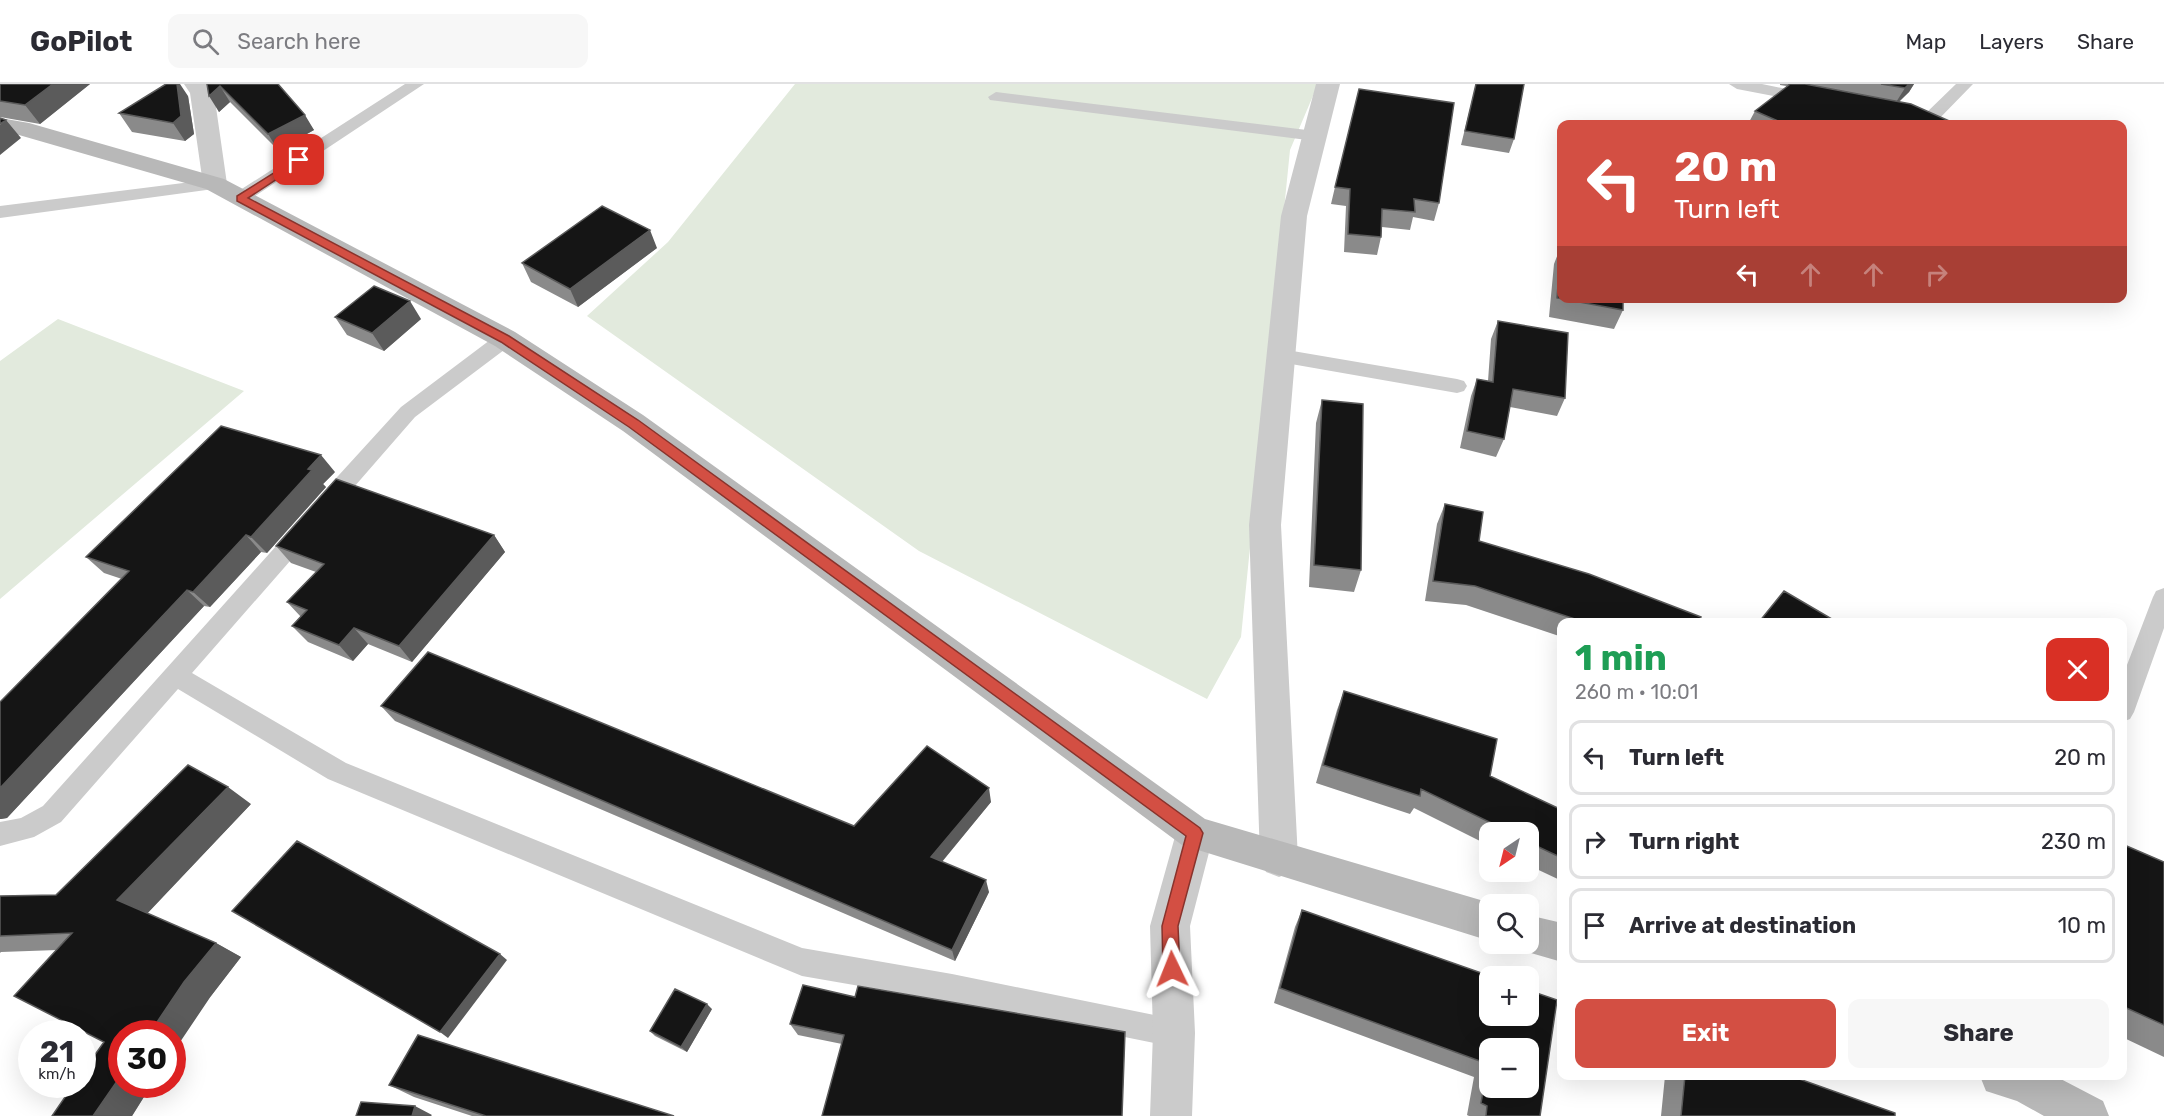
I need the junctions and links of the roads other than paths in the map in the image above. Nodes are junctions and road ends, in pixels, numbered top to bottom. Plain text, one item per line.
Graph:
1 (196, 84) edge
2 (416, 84) edge
3 (1328, 84) edge
4 (1737, 84) edge
5 (1965, 84) edge
6 (996, 97) dead end
7 (1827, 101) edge
8 (1894, 114) edge
9 (1923, 120) edge
10 (1929, 120) edge
11 (0, 125) edge
12 (1315, 136) junction
13 (228, 191) junction
14 (0, 212) edge
15 (505, 339) junction
16 (1281, 356) junction
17 (1457, 386) dead end
18 (2164, 597) edge
19 (175, 675) junction
20 (2127, 698) edge
21 (1195, 833) junction
22 (0, 834) edge
23 (1279, 858) junction
24 (1479, 919) edge
25 (1539, 937) edge
26 (1557, 942) edge
27 (1174, 1033) junction
28 (2020, 1080) edge
29 (1172, 1116) edge
30 (2088, 1116) edge

1 - 13 street
2 - 13 lane
3 - 12 street
4 - 7 lane
5 - 10 lane
6 - 12 lane
8 - 9 lane
11 - 13 street
12 - 16 street
13 - 14 lane
13 - 15 street
15 - 19 lane
15 - 21 street
16 - 17 lane
16 - 23 street
18 - 20 lane
19 - 22 lane
19 - 27 lane
21 - 23 street
21 - 27 street
23 - 24 street
25 - 26 street
27 - 29 street
28 - 30 street

